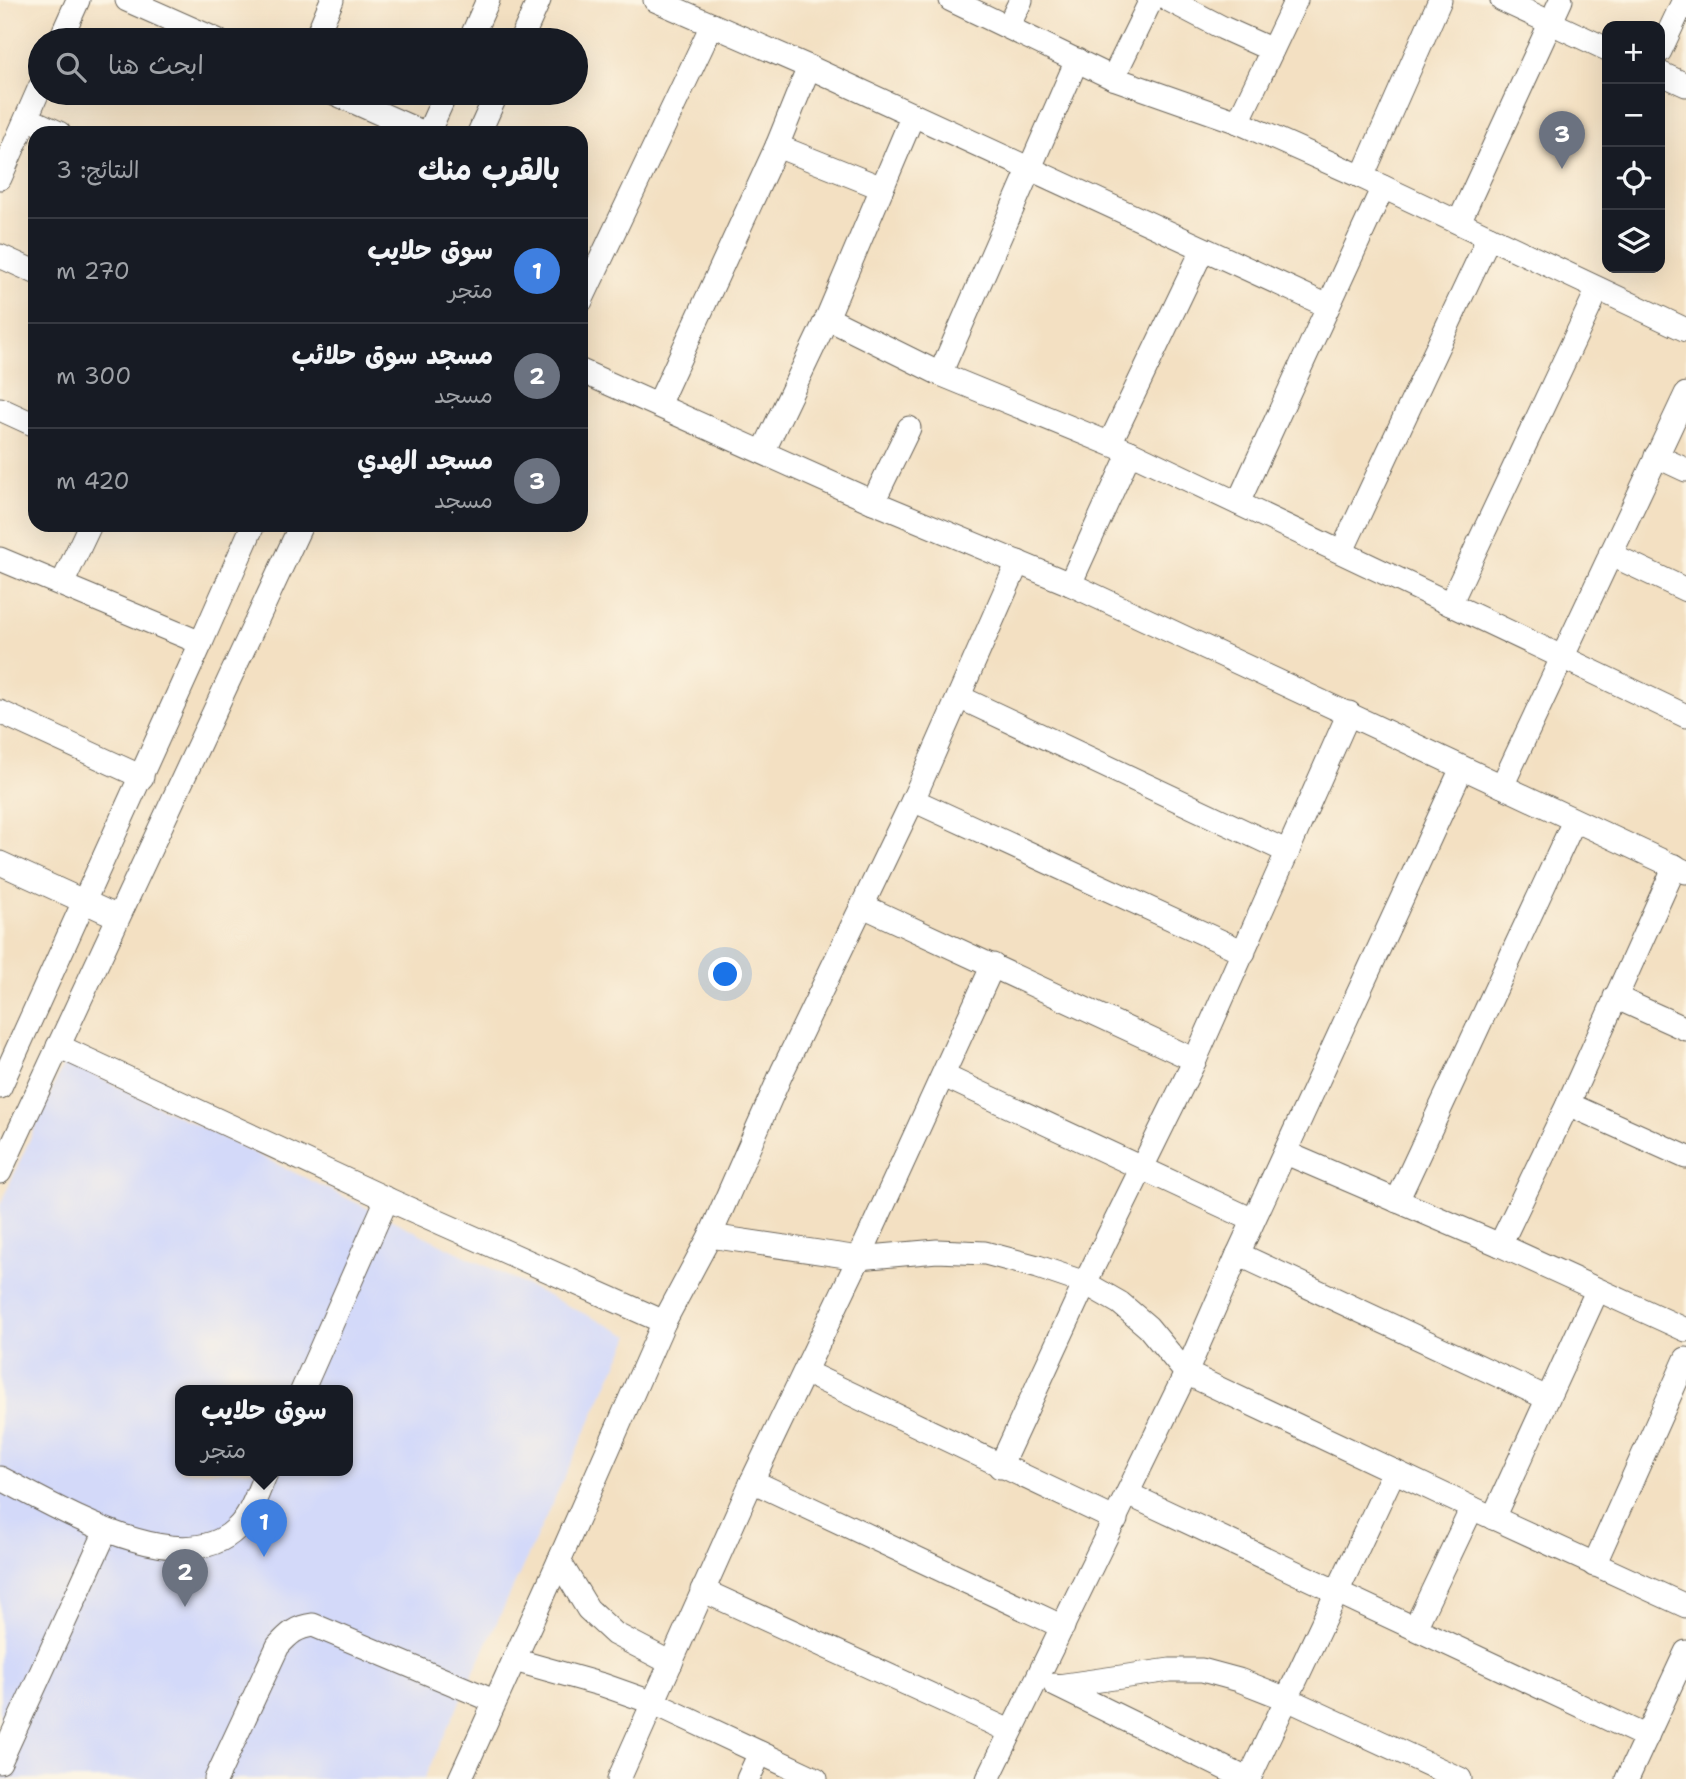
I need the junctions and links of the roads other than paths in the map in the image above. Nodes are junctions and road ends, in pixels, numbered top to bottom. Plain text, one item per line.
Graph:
1 (78, 0) edge
2 (127, 0) edge
3 (332, 0) edge
4 (488, 0) edge
5 (539, 0) edge
6 (655, 0) edge
7 (951, 0) edge
8 (1021, 0) edge
9 (1151, 0) edge
10 (1169, 0) edge
11 (1296, 0) edge
12 (1440, 0) edge
13 (1502, 0) edge
14 (1561, 0) edge
15 (1684, 0) edge
16 (1550, 23) junction
17 (712, 25) junction
18 (1008, 27) junction
19 (65, 28) edge
20 (190, 28) edge
21 (319, 28) edge
22 (475, 28) edge
23 (526, 28) edge
24 (1665, 40) edge
25 (1602, 47) edge
26 (1272, 50) junction
27 (1077, 60) junction
28 (809, 67) junction
29 (1665, 75) edge
30 (1113, 78) junction
31 (1686, 85) edge
32 (32, 105) edge
33 (362, 105) edge
34 (440, 105) edge
35 (492, 105) edge
36 (914, 115) junction
37 (27, 118) junction
38 (1238, 122) junction
39 (44, 126) edge
40 (410, 126) edge
41 (430, 126) edge
42 (482, 126) edge
43 (777, 146) junction
44 (1028, 169) junction
45 (1362, 177) junction
46 (0, 178) edge
47 (1383, 187) junction
48 (882, 188) junction
49 (1459, 222) junction
50 (1489, 237) junction
51 (1203, 249) junction
52 (0, 256) edge
53 (28, 269) edge
54 (588, 286) edge
55 (1598, 289) junction
56 (1328, 306) junction
57 (827, 318) junction
58 (1686, 330) edge
59 (588, 374) edge
60 (940, 374) junction
61 (1686, 394) edge
62 (658, 405) junction
63 (0, 409) edge
64 (28, 422) edge
65 (909, 428) dead end
66 (1120, 447) junction
67 (763, 452) junction
68 (1656, 456) junction
69 (1686, 470) edge
70 (873, 502) junction
71 (1238, 503) junction
72 (87, 532) edge
73 (250, 532) edge
74 (298, 532) edge
75 (1342, 551) junction
76 (1610, 554) junction
77 (0, 559) edge
78 (1018, 562) junction
79 (62, 584) junction
80 (1070, 584) junction
81 (1686, 590) edge
82 (1450, 604) junction
83 (201, 643) junction
84 (1563, 657) junction
85 (959, 697) junction
86 (0, 712) edge
87 (1349, 713) junction
88 (1686, 716) edge
89 (1462, 768) junction
90 (142, 777) junction
91 (1502, 786) junction
92 (913, 800) junction
93 (1574, 821) junction
94 (1288, 852) junction
95 (0, 863) edge
96 (1680, 869) edge
97 (83, 901) junction
98 (863, 906) junction
99 (118, 916) junction
100 (1244, 952) junction
101 (993, 965) junction
102 (1615, 997) junction
103 (1686, 1029) edge
104 (58, 1046) junction
105 (1195, 1060) junction
106 (944, 1076) junction
107 (0, 1087) edge
108 (1568, 1104) junction
109 (1286, 1153) junction
110 (1686, 1157) edge
111 (1142, 1167) junction
112 (0, 1171) edge
113 (387, 1199) junction
114 (1397, 1201) junction
115 (1254, 1220) junction
116 (710, 1236) junction
117 (1500, 1245) junction
118 (1238, 1255) junction
119 (859, 1258) junction
120 (1085, 1283) junction
121 (1597, 1290) junction
122 (664, 1322) junction
123 (1686, 1330) edge
124 (1686, 1359) edge
125 (805, 1372) junction
126 (1186, 1373) junction
127 (305, 1385) edge
128 (1547, 1398) junction
129 (1000, 1466) junction
130 (1394, 1471) junction
131 (265, 1476) edge
132 (0, 1478) edge
133 (752, 1481) junction
134 (1128, 1494) junction
135 (1482, 1513) junction
136 (1116, 1520) junction
137 (106, 1531) junction
138 (559, 1561) junction
139 (1594, 1565) junction
140 (702, 1590) junction
141 (1337, 1592) junction
142 (1686, 1606) edge
143 (1063, 1627) junction
144 (1415, 1628) junction
145 (1686, 1652) edge
146 (514, 1660) junction
147 (671, 1663) junction
148 (1048, 1681) junction
149 (1287, 1699) junction
150 (494, 1702) junction
151 (654, 1703) junction
152 (1010, 1731) junction
153 (1647, 1737) junction
154 (760, 1753) junction
155 (0, 1762) edge
156 (216, 1779) edge
157 (460, 1779) edge
158 (619, 1779) edge
159 (748, 1779) edge
160 (816, 1779) edge
161 (988, 1779) edge
162 (1248, 1779) edge
163 (1460, 1779) edge
164 (1627, 1779) edge

1 - 19 street
2 - 20 street
3 - 21 street
4 - 22 street
5 - 23 street
6 - 17 street
7 - 18 street
8 - 18 street
9 - 30 street
10 - 26 street
11 - 26 street
12 - 45 street
13 - 16 street
14 - 16 street
15 - 24 street
16 - 25 street
16 - 49 street
17 - 28 street
17 - 54 street
18 - 27 street
26 - 38 street
27 - 30 street
27 - 44 street
28 - 36 street
28 - 43 street
29 - 31 street
30 - 38 street
32 - 37 street
33 - 40 street
34 - 41 street
35 - 42 street
36 - 44 street
36 - 48 street
37 - 39 street
37 - 46 street
38 - 45 street
43 - 48 street
43 - 62 street
44 - 51 street
44 - 60 street
45 - 47 street
47 - 49 street
47 - 56 street
48 - 57 street
49 - 50 street
50 - 55 street
50 - 75 street
51 - 56 street
51 - 66 street
52 - 53 street
55 - 58 street
55 - 82 street
56 - 71 street
57 - 60 street
57 - 67 street
59 - 62 street
60 - 66 street
61 - 68 street
62 - 67 street
63 - 64 street
65 - 70 street
66 - 71 street
66 - 80 street
67 - 70 street
68 - 69 street
68 - 76 street
70 - 78 street
71 - 75 street
72 - 79 street
73 - 83 street
74 - 99 street
75 - 82 street
76 - 81 street
76 - 84 street
77 - 79 street
78 - 80 street
78 - 85 street
79 - 83 street
80 - 87 street
82 - 84 street
83 - 90 street
84 - 88 street
84 - 91 street
85 - 92 street
85 - 94 street
86 - 90 street
87 - 89 street
87 - 94 street
89 - 91 street
89 - 109 street
90 - 97 street
91 - 93 street
92 - 98 street
92 - 100 street
93 - 96 street
93 - 114 street
94 - 100 street
95 - 97 street
96 - 102 street
97 - 99 street
97 - 107 street
98 - 101 street
98 - 116 street
99 - 104 street
100 - 105 street
101 - 105 street
101 - 106 street
102 - 103 street
102 - 108 street
104 - 112 street
104 - 113 street
105 - 111 street
106 - 111 street
106 - 119 street
108 - 110 street
108 - 117 street
109 - 114 street
109 - 115 street
111 - 115 street
111 - 120 street
113 - 122 street
113 - 127 street
114 - 117 street
115 - 118 street
116 - 119 street
116 - 122 street
117 - 121 street
118 - 126 street
118 - 128 street
119 - 120 street
119 - 125 street
120 - 126 street
120 - 129 street
121 - 123 street
121 - 128 street
122 - 138 street
124 - 139 street
125 - 129 street
125 - 133 street
126 - 130 street
126 - 134 street
128 - 135 street
129 - 136 street
130 - 135 street
130 - 141 street
131 - 137 street
132 - 137 street
133 - 140 street
133 - 143 street
134 - 136 street
134 - 141 street
135 - 139 street
135 - 144 street
136 - 143 street
137 - 155 street
138 - 146 street
138 - 147 street
139 - 142 street
140 - 147 street
140 - 152 street
141 - 144 street
141 - 149 street
143 - 148 street
144 - 153 street
145 - 153 street
146 - 150 street
146 - 151 street
147 - 151 street
148 - 149 street
148 - 152 street
148 - 162 street
149 - 162 street
149 - 163 street
150 - 156 street
150 - 157 street
151 - 154 street
151 - 158 street
152 - 161 street
153 - 164 street
154 - 159 street
154 - 160 street

